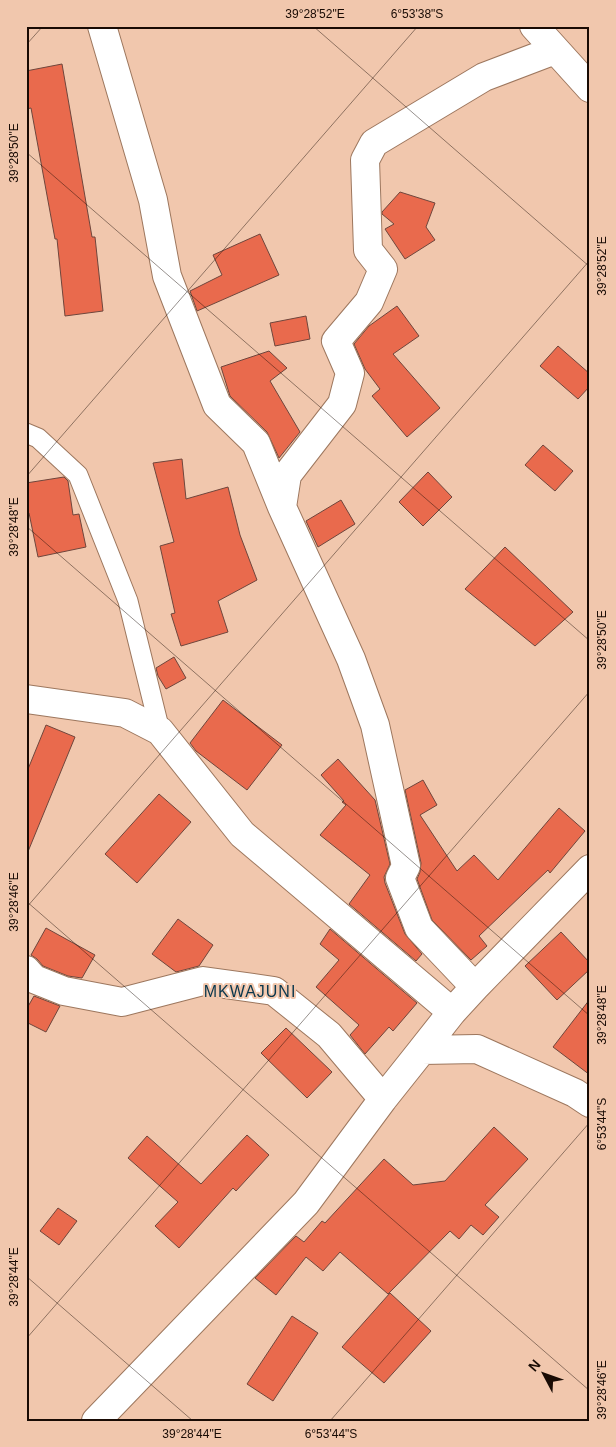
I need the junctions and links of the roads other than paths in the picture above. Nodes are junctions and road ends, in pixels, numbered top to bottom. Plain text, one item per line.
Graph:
1 (102, 26) edge
2 (534, 26) edge
3 (555, 50) junction
4 (590, 88) edge
5 (26, 433) edge
6 (282, 507) junction
7 (26, 699) edge
8 (160, 731) junction
9 (590, 869) edge
10 (26, 970) edge
11 (475, 987) junction
12 (452, 1012) junction
13 (422, 1050) junction
14 (383, 1100) junction
15 (590, 1103) edge
16 (96, 1421) edge

1 - 6 street
2 - 3 street
3 - 4 street
3 - 6 street
5 - 8 lane
6 - 11 street
7 - 8 street
8 - 12 street
9 - 11 street
10 - 14 street
11 - 12 street
12 - 13 street
13 - 14 street
13 - 15 street
14 - 16 street

